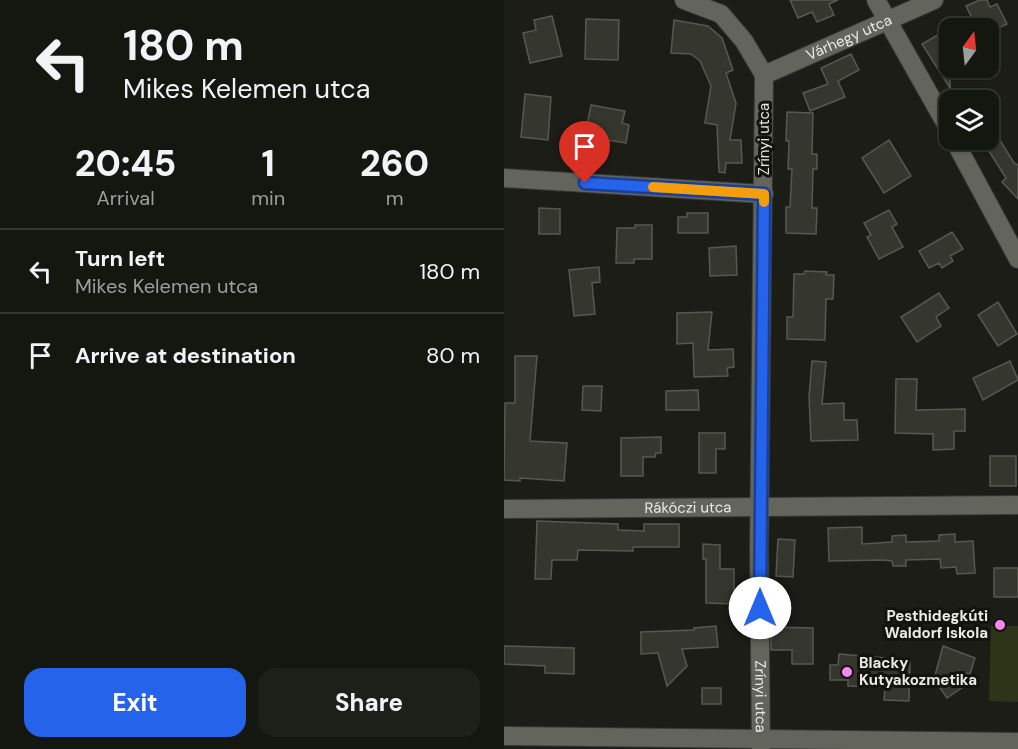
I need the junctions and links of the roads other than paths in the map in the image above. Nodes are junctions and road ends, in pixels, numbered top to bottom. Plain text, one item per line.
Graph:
1 (684, 0) edge
2 (876, 0) edge
3 (934, 0) edge
4 (887, 20) junction
5 (764, 75) junction
6 (939, 112) edge
7 (959, 150) edge
8 (504, 178) edge
9 (764, 194) junction
10 (1018, 259) edge
11 (1018, 505) edge
12 (759, 508) junction
13 (504, 509) edge
14 (504, 736) edge
15 (1018, 742) edge
16 (761, 744) edge

1 - 5 street
2 - 4 street
3 - 4 street, Várhegy utca
4 - 5 street, Várhegy utca
4 - 6 street
5 - 9 street, Zrínyi utca
7 - 10 street
8 - 9 street
9 - 12 street, Zrínyi utca
11 - 12 street, Rákóczi utca
12 - 13 street, Rákóczi utca
12 - 16 street, Zrínyi utca
14 - 16 street
15 - 16 street

